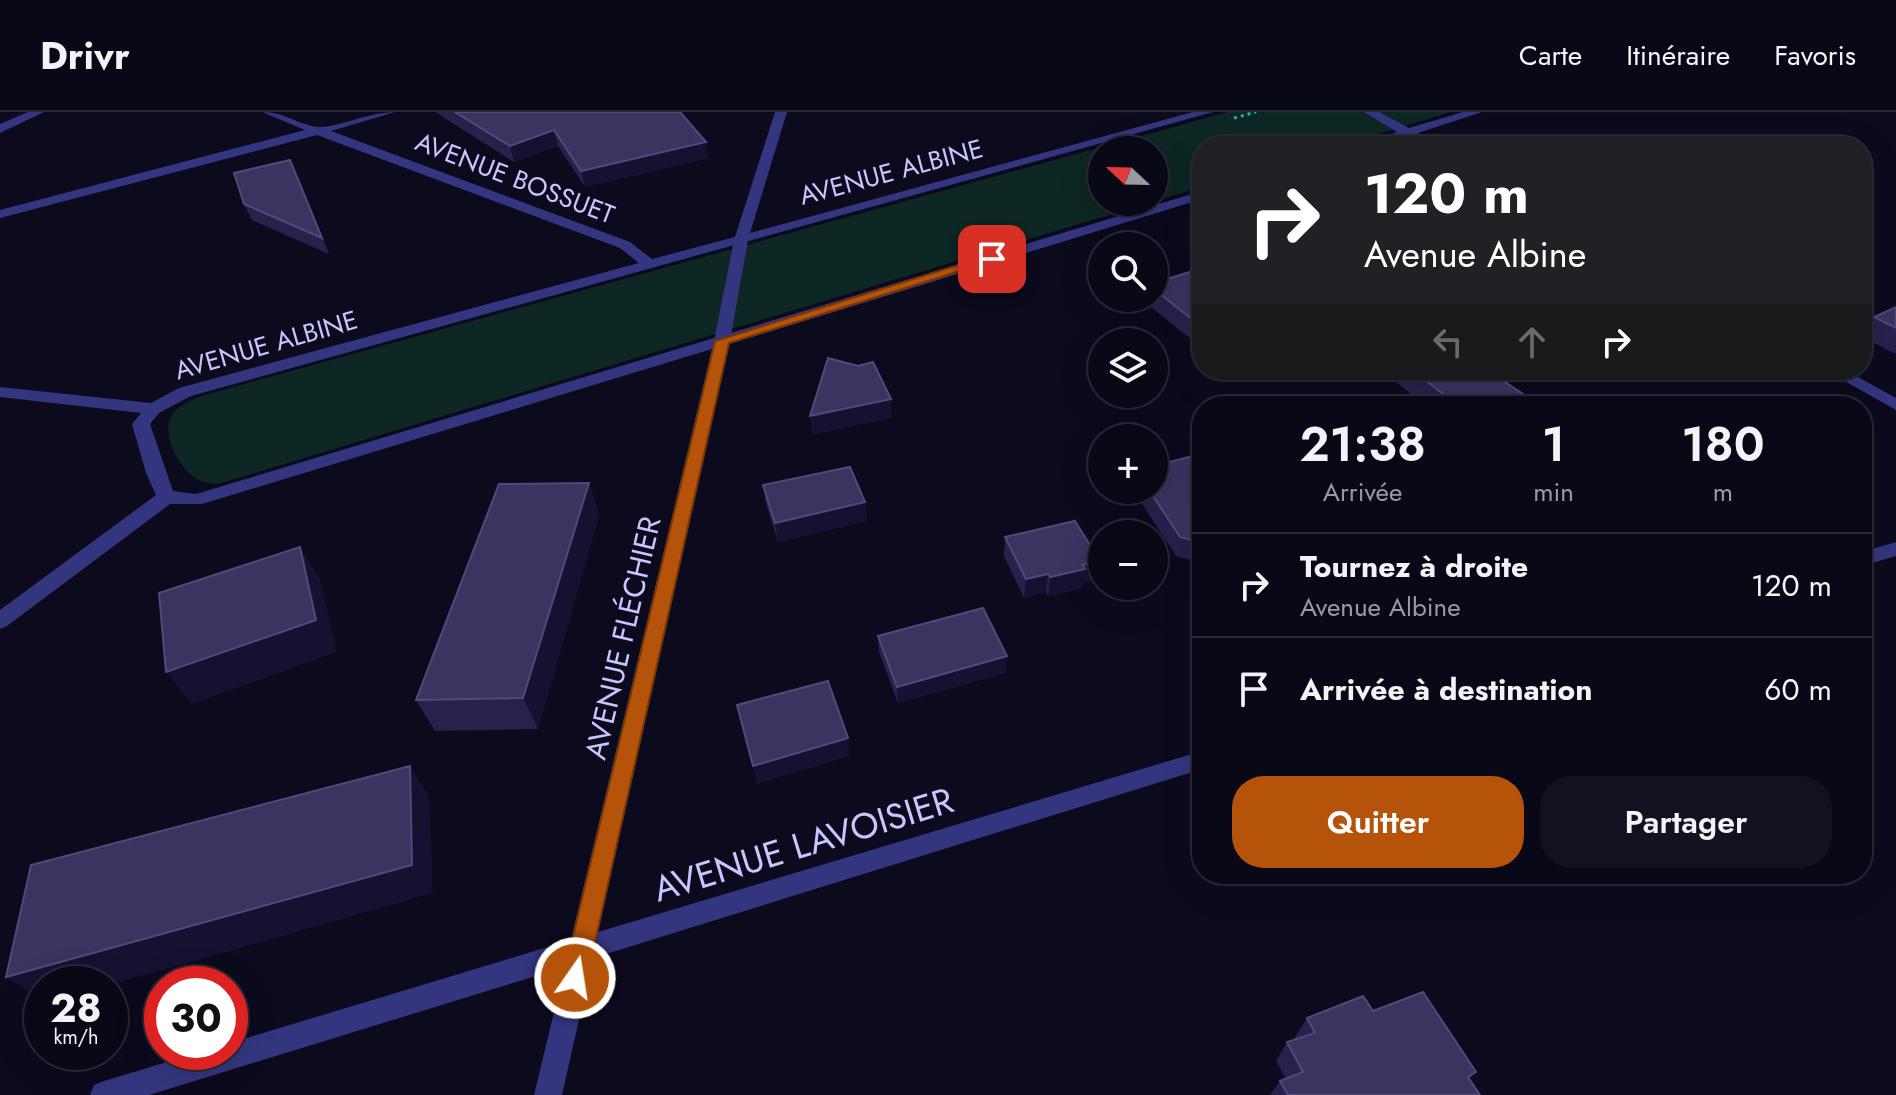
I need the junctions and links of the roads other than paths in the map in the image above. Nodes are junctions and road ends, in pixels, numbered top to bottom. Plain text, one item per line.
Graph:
1 (38, 112) edge
2 (268, 112) edge
3 (389, 112) edge
4 (781, 112) edge
5 (1207, 112) edge
6 (1370, 112) edge
7 (1476, 112) edge
8 (0, 129) edge
9 (318, 130) junction
10 (1408, 133) junction
11 (1398, 136) edge
12 (1414, 136) edge
13 (1192, 198) edge
14 (0, 214) edge
15 (741, 240) junction
16 (649, 264) junction
17 (722, 341) junction
18 (1851, 380) edge
19 (0, 392) edge
20 (1896, 405) edge
21 (153, 409) junction
22 (166, 497) junction
23 (1896, 549) edge
24 (1872, 556) edge
25 (0, 621) edge
26 (1192, 763) edge
27 (582, 949) junction
28 (104, 1095) edge
29 (548, 1095) edge

1 - 8 street
2 - 9 street, AVENUE BOSSUET
3 - 9 street
4 - 15 street, AVENUE FLÉCHIER
5 - 15 street, AVENUE ALBINE
6 - 10 street
7 - 10 street
9 - 14 street
9 - 16 street, AVENUE BOSSUET
10 - 11 street
10 - 12 street
13 - 17 street
15 - 16 street, AVENUE ALBINE
15 - 17 street, AVENUE FLÉCHIER
16 - 21 street, AVENUE ALBINE
17 - 22 street
17 - 27 street, AVENUE FLÉCHIER
18 - 20 street
19 - 21 street
21 - 22 street, AVENUE ALBINE
22 - 25 street
23 - 24 street
26 - 27 street, AVENUE LAVOISIER
27 - 28 street, AVENUE LAVOISIER
27 - 29 street, AVENUE FLÉCHIER

